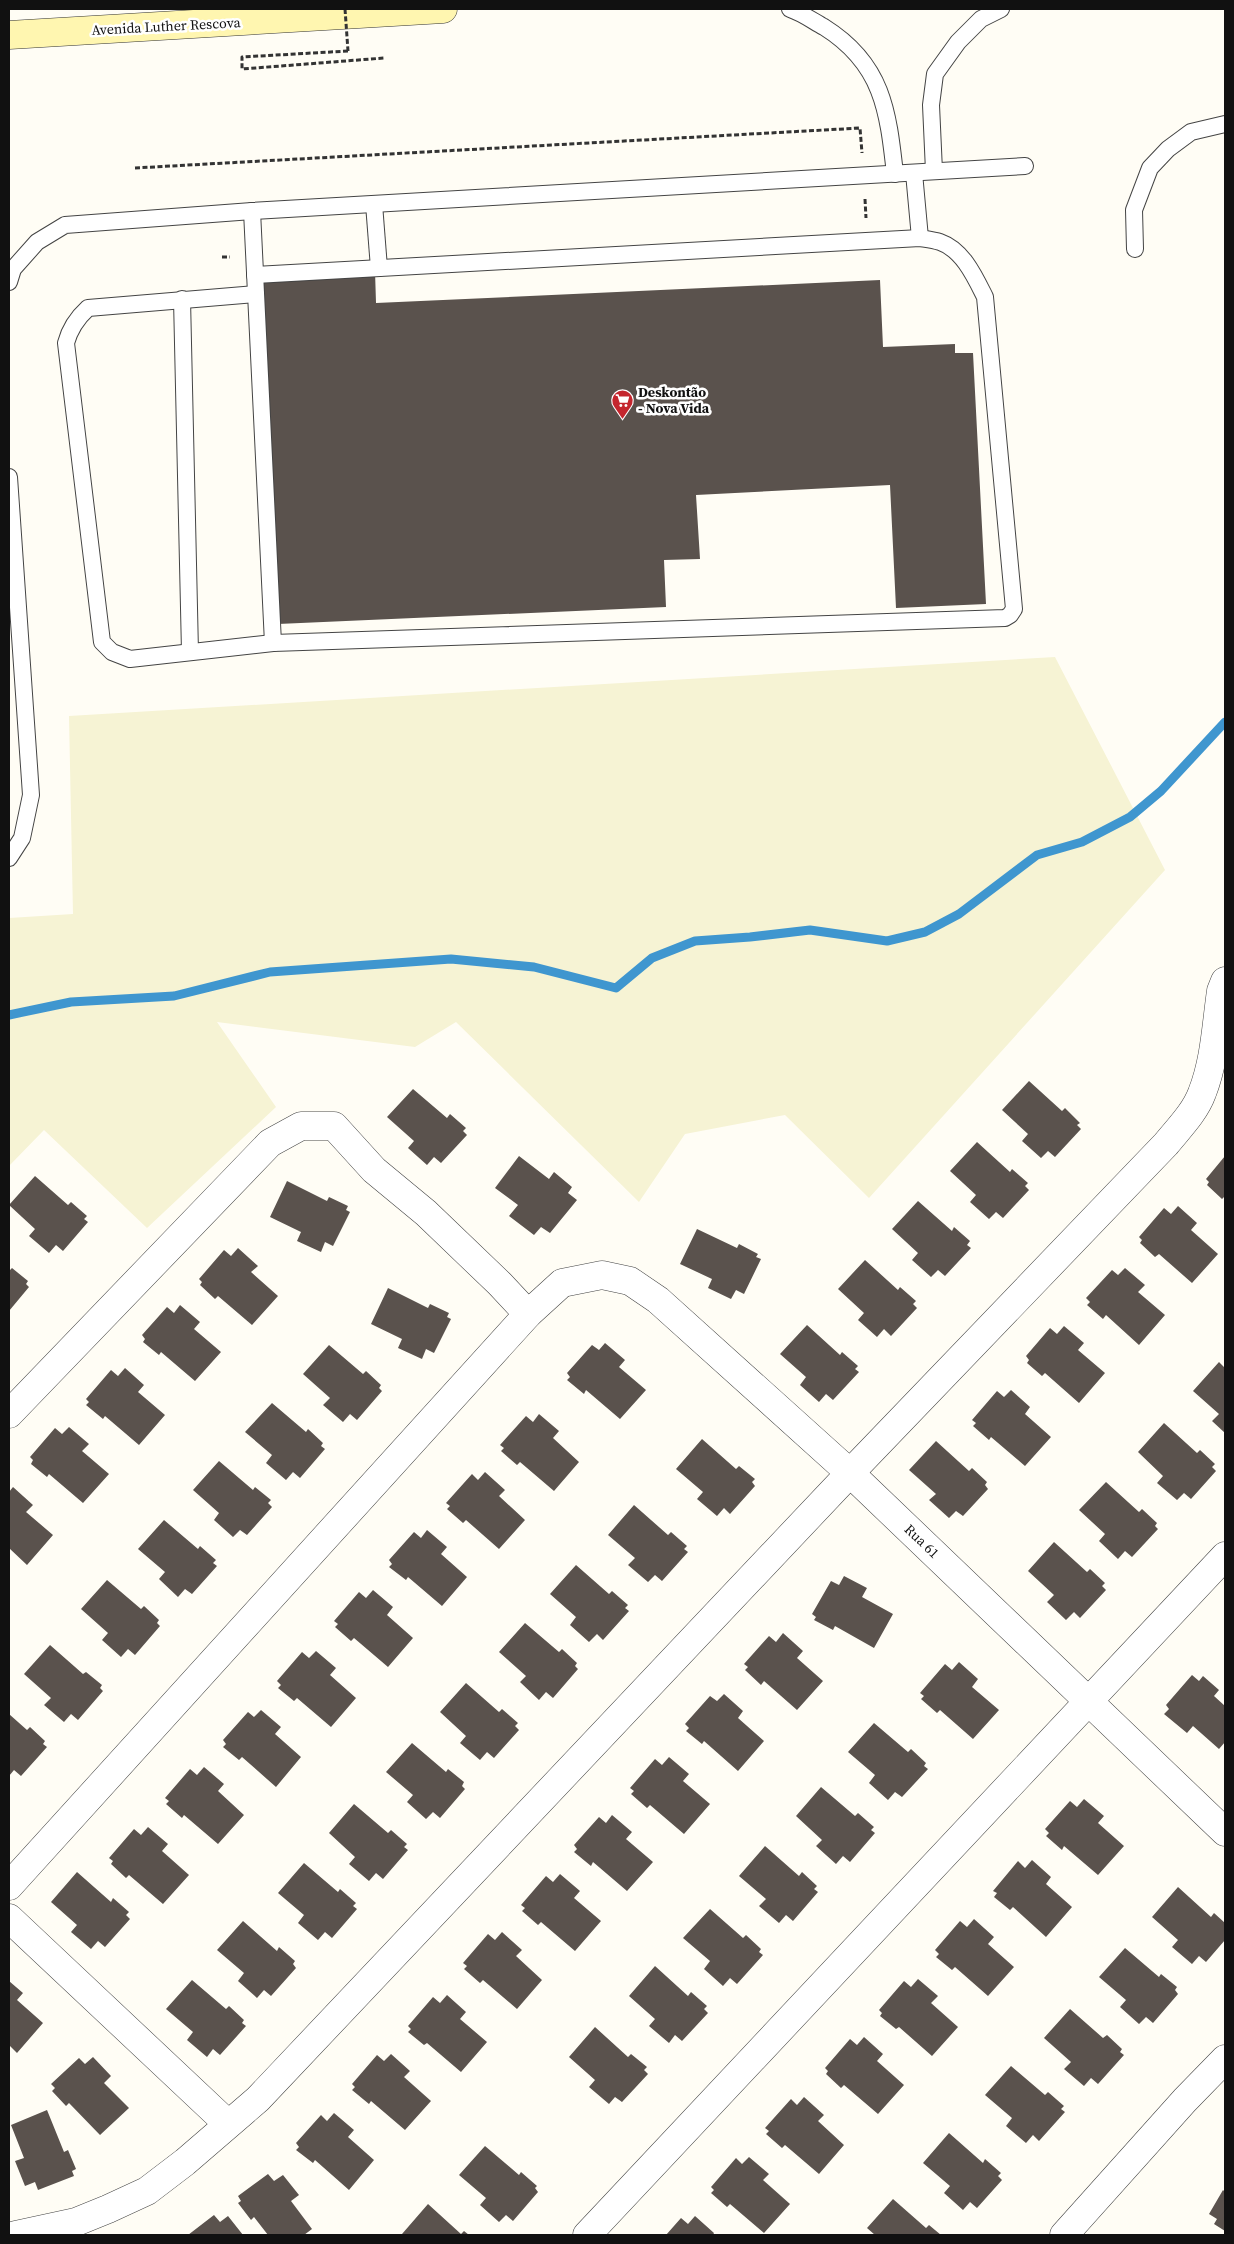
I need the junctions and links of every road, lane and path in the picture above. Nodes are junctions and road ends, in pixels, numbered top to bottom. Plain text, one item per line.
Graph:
1 (345, 9) edge
2 (443, 9) edge
3 (790, 9) edge
4 (1001, 9) edge
5 (9, 35) edge
6 (384, 58) dead end
7 (1225, 124) edge
8 (860, 128) dead end
9 (1025, 166) dead end
10 (135, 168) dead end
11 (934, 171) junction
12 (914, 173) junction
13 (895, 174) junction
14 (374, 204) junction
15 (252, 211) junction
16 (920, 238) junction
17 (1134, 249) dead end
18 (379, 268) junction
19 (255, 275) junction
20 (9, 282) edge
21 (256, 294) junction
22 (182, 299) junction
23 (9, 477) edge
24 (273, 643) junction
25 (190, 652) junction
26 (9, 858) edge
27 (1225, 981) edge
28 (528, 1314) junction
29 (9, 1414) edge
30 (850, 1473) junction
31 (1225, 1556) edge
32 (1088, 1702) junction
33 (1225, 1832) edge
34 (9, 1886) edge
35 (9, 1918) edge
36 (1225, 2059) edge
37 (228, 2124) junction
38 (1069, 2234) edge
39 (16, 2235) edge
40 (587, 2235) edge

1 - 6 path, bridge
2 - 5 main road, Avenida Luther Rescova
3 - 13 lane
4 - 11 lane
7 - 17 lane
8 - 10 path
9 - 11 lane
11 - 12 lane
12 - 13 lane
12 - 16 lane
13 - 14 lane
14 - 15 lane
14 - 18 lane
15 - 19 lane
15 - 20 lane
16 - 18 lane
16 - 24 lane
18 - 19 lane
19 - 21 lane
21 - 22 lane
21 - 24 lane
22 - 25 lane
22 - 25 lane
23 - 26 lane
24 - 25 lane
27 - 30 street
28 - 29 street
28 - 30 street, Rua 61
28 - 34 street
30 - 32 street, Rua 61
30 - 37 street
31 - 32 street
32 - 33 street, Rua 61
32 - 40 street
35 - 37 street
36 - 38 street
37 - 39 street

